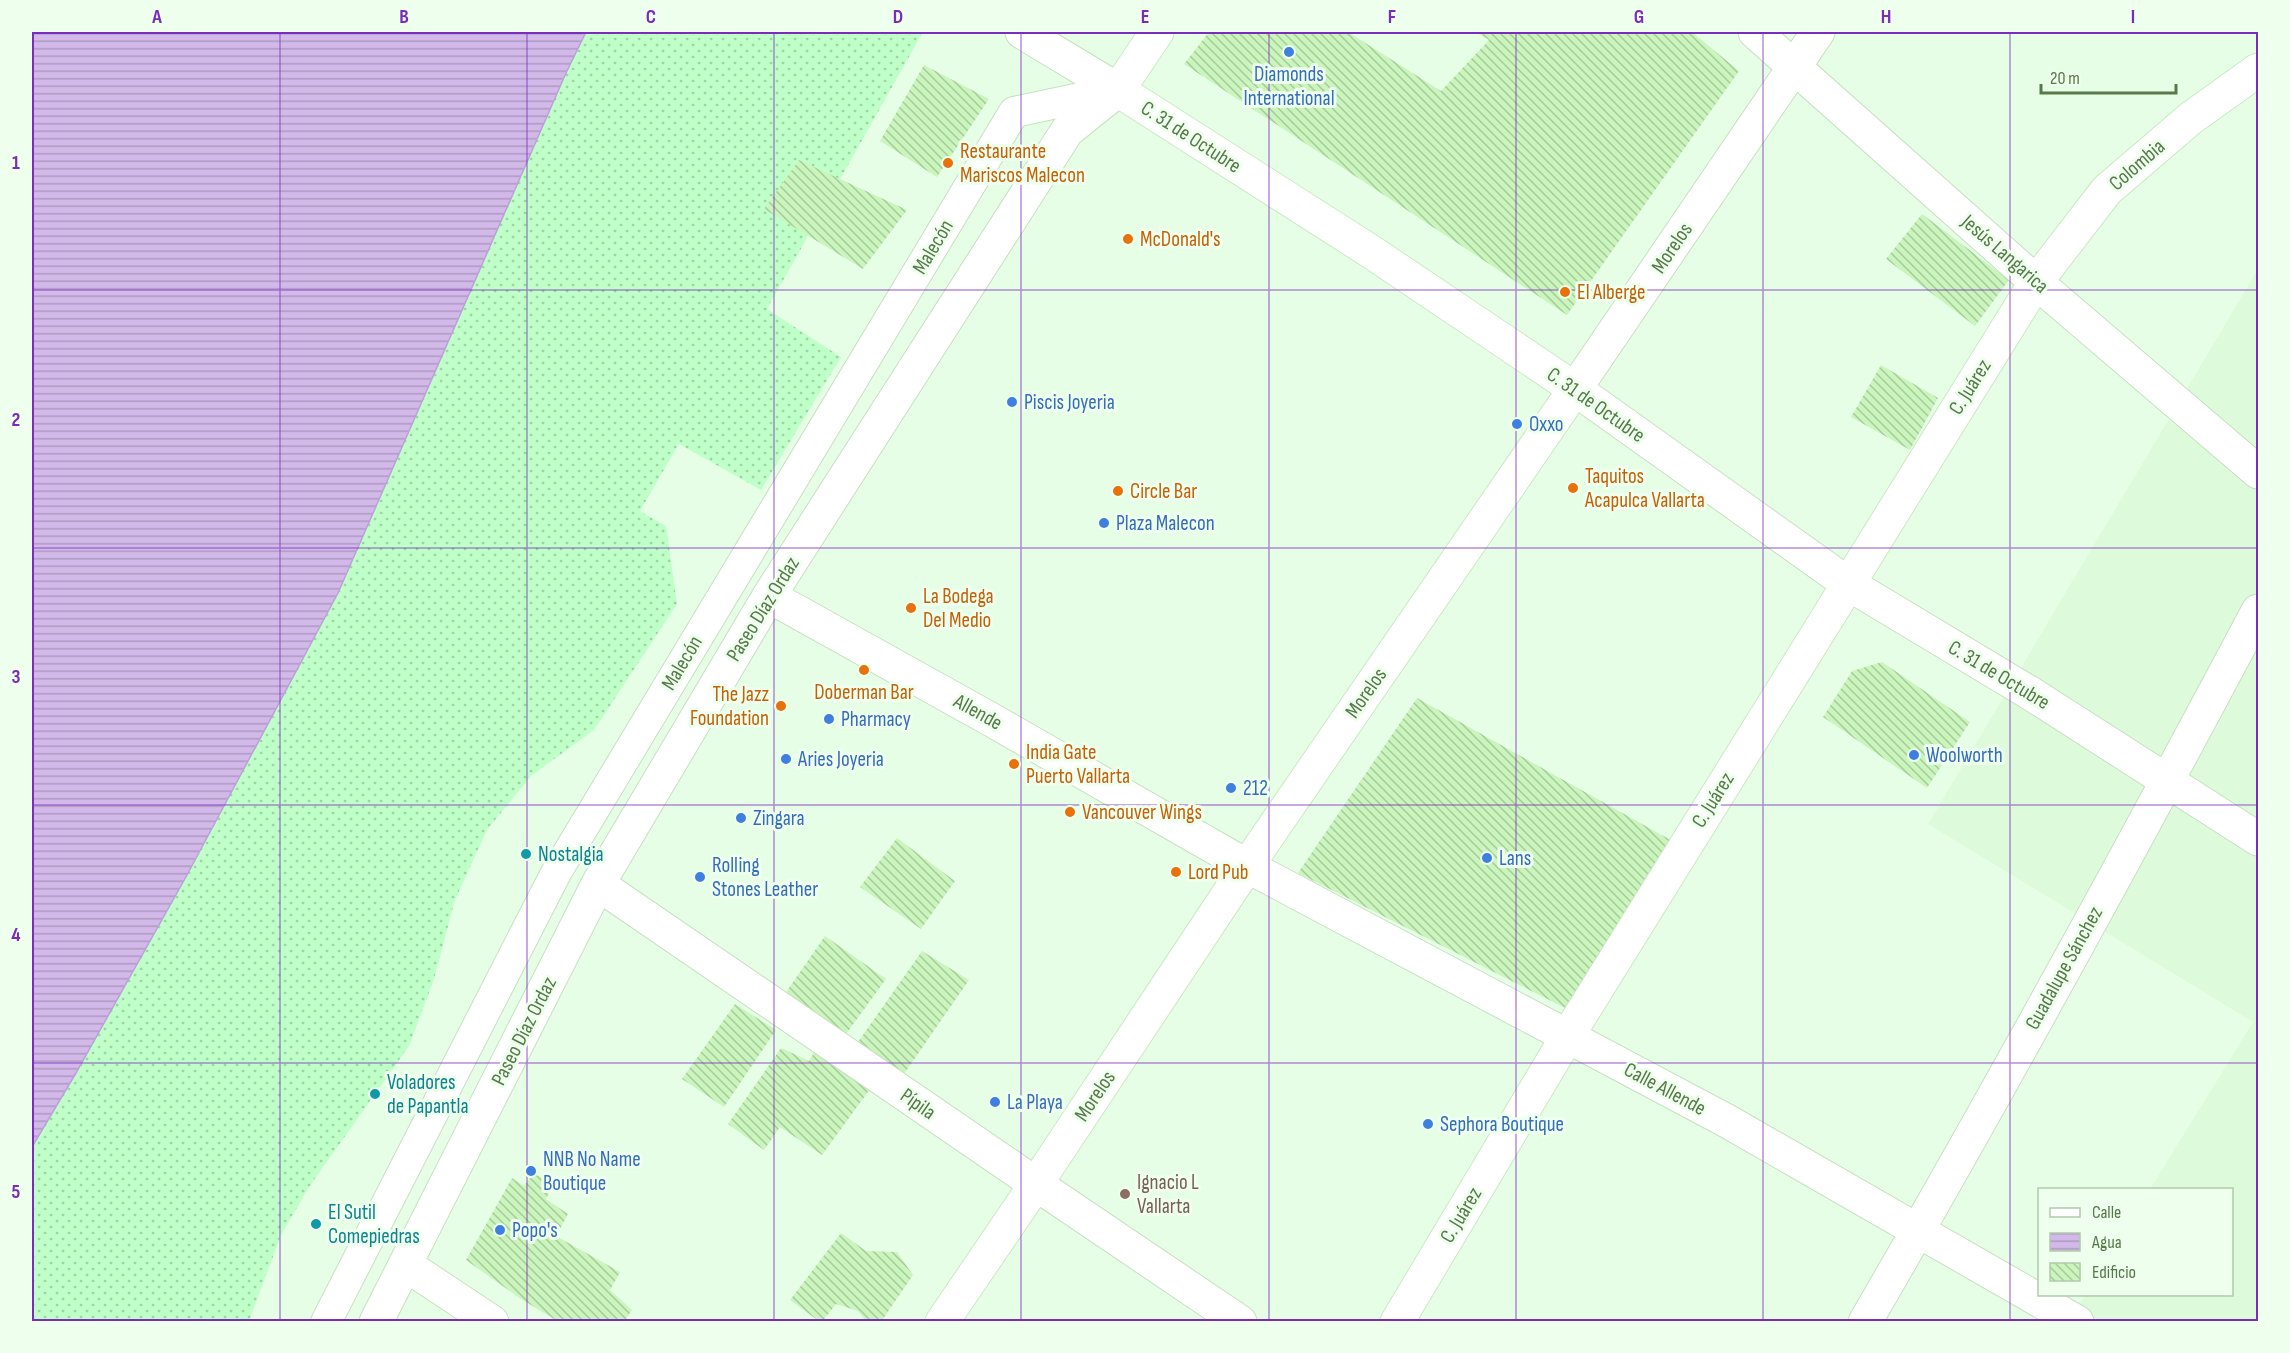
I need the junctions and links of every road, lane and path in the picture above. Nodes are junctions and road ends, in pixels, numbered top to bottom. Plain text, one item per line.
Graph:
1 (1022, 32) edge
2 (1157, 32) edge
3 (1755, 32) edge
4 (1818, 32) edge
5 (1795, 67) junction
6 (2259, 70) edge
7 (1118, 90) junction
8 (2036, 282) junction
9 (1575, 389) junction
10 (2259, 472) edge
11 (1847, 584) junction
12 (769, 596) junction
13 (2259, 611) edge
14 (2168, 781) junction
15 (2259, 839) edge
16 (1247, 866) junction
17 (598, 884) junction
18 (1567, 1037) junction
19 (1036, 1185) junction
20 (1917, 1232) junction
21 (406, 1265) junction
22 (327, 1322) edge
23 (376, 1322) edge
24 (492, 1322) edge
25 (942, 1322) edge
26 (1240, 1322) edge
27 (1397, 1322) edge
28 (1865, 1322) edge
29 (2077, 1322) edge

1 - 7 street, C. 31 de Octubre
2 - 7 street, Paseo Díaz Ordaz
3 - 5 street, Jesús Langarica
4 - 5 street, Morelos
5 - 8 street, Jesús Langarica
5 - 9 street, Morelos
6 - 8 street, Colombia
7 - 9 street, C. 31 de Octubre
7 - 12 street, Paseo Díaz Ordaz
7 - 22 street, Malecón
8 - 10 street, Jesús Langarica
8 - 11 street, C. Juárez
9 - 11 street, C. 31 de Octubre
9 - 16 street, Morelos
11 - 14 street, C. 31 de Octubre
11 - 18 street, C. Juárez
12 - 16 street, Allende
12 - 17 street, Paseo Díaz Ordaz
13 - 14 street, Guadalupe Sánchez
14 - 15 street, C. 31 de Octubre
14 - 20 street, Guadalupe Sánchez
16 - 18 street, Calle Allende
16 - 19 street, Morelos
17 - 19 street, Pípila
17 - 21 street, Paseo Díaz Ordaz
18 - 20 street, Calle Allende
18 - 27 street, C. Juárez
19 - 25 street, Morelos
19 - 26 street, Pípila
20 - 28 street, Guadalupe Sánchez
20 - 29 street, Calle Allende
21 - 23 street, Paseo Díaz Ordaz
21 - 24 street

